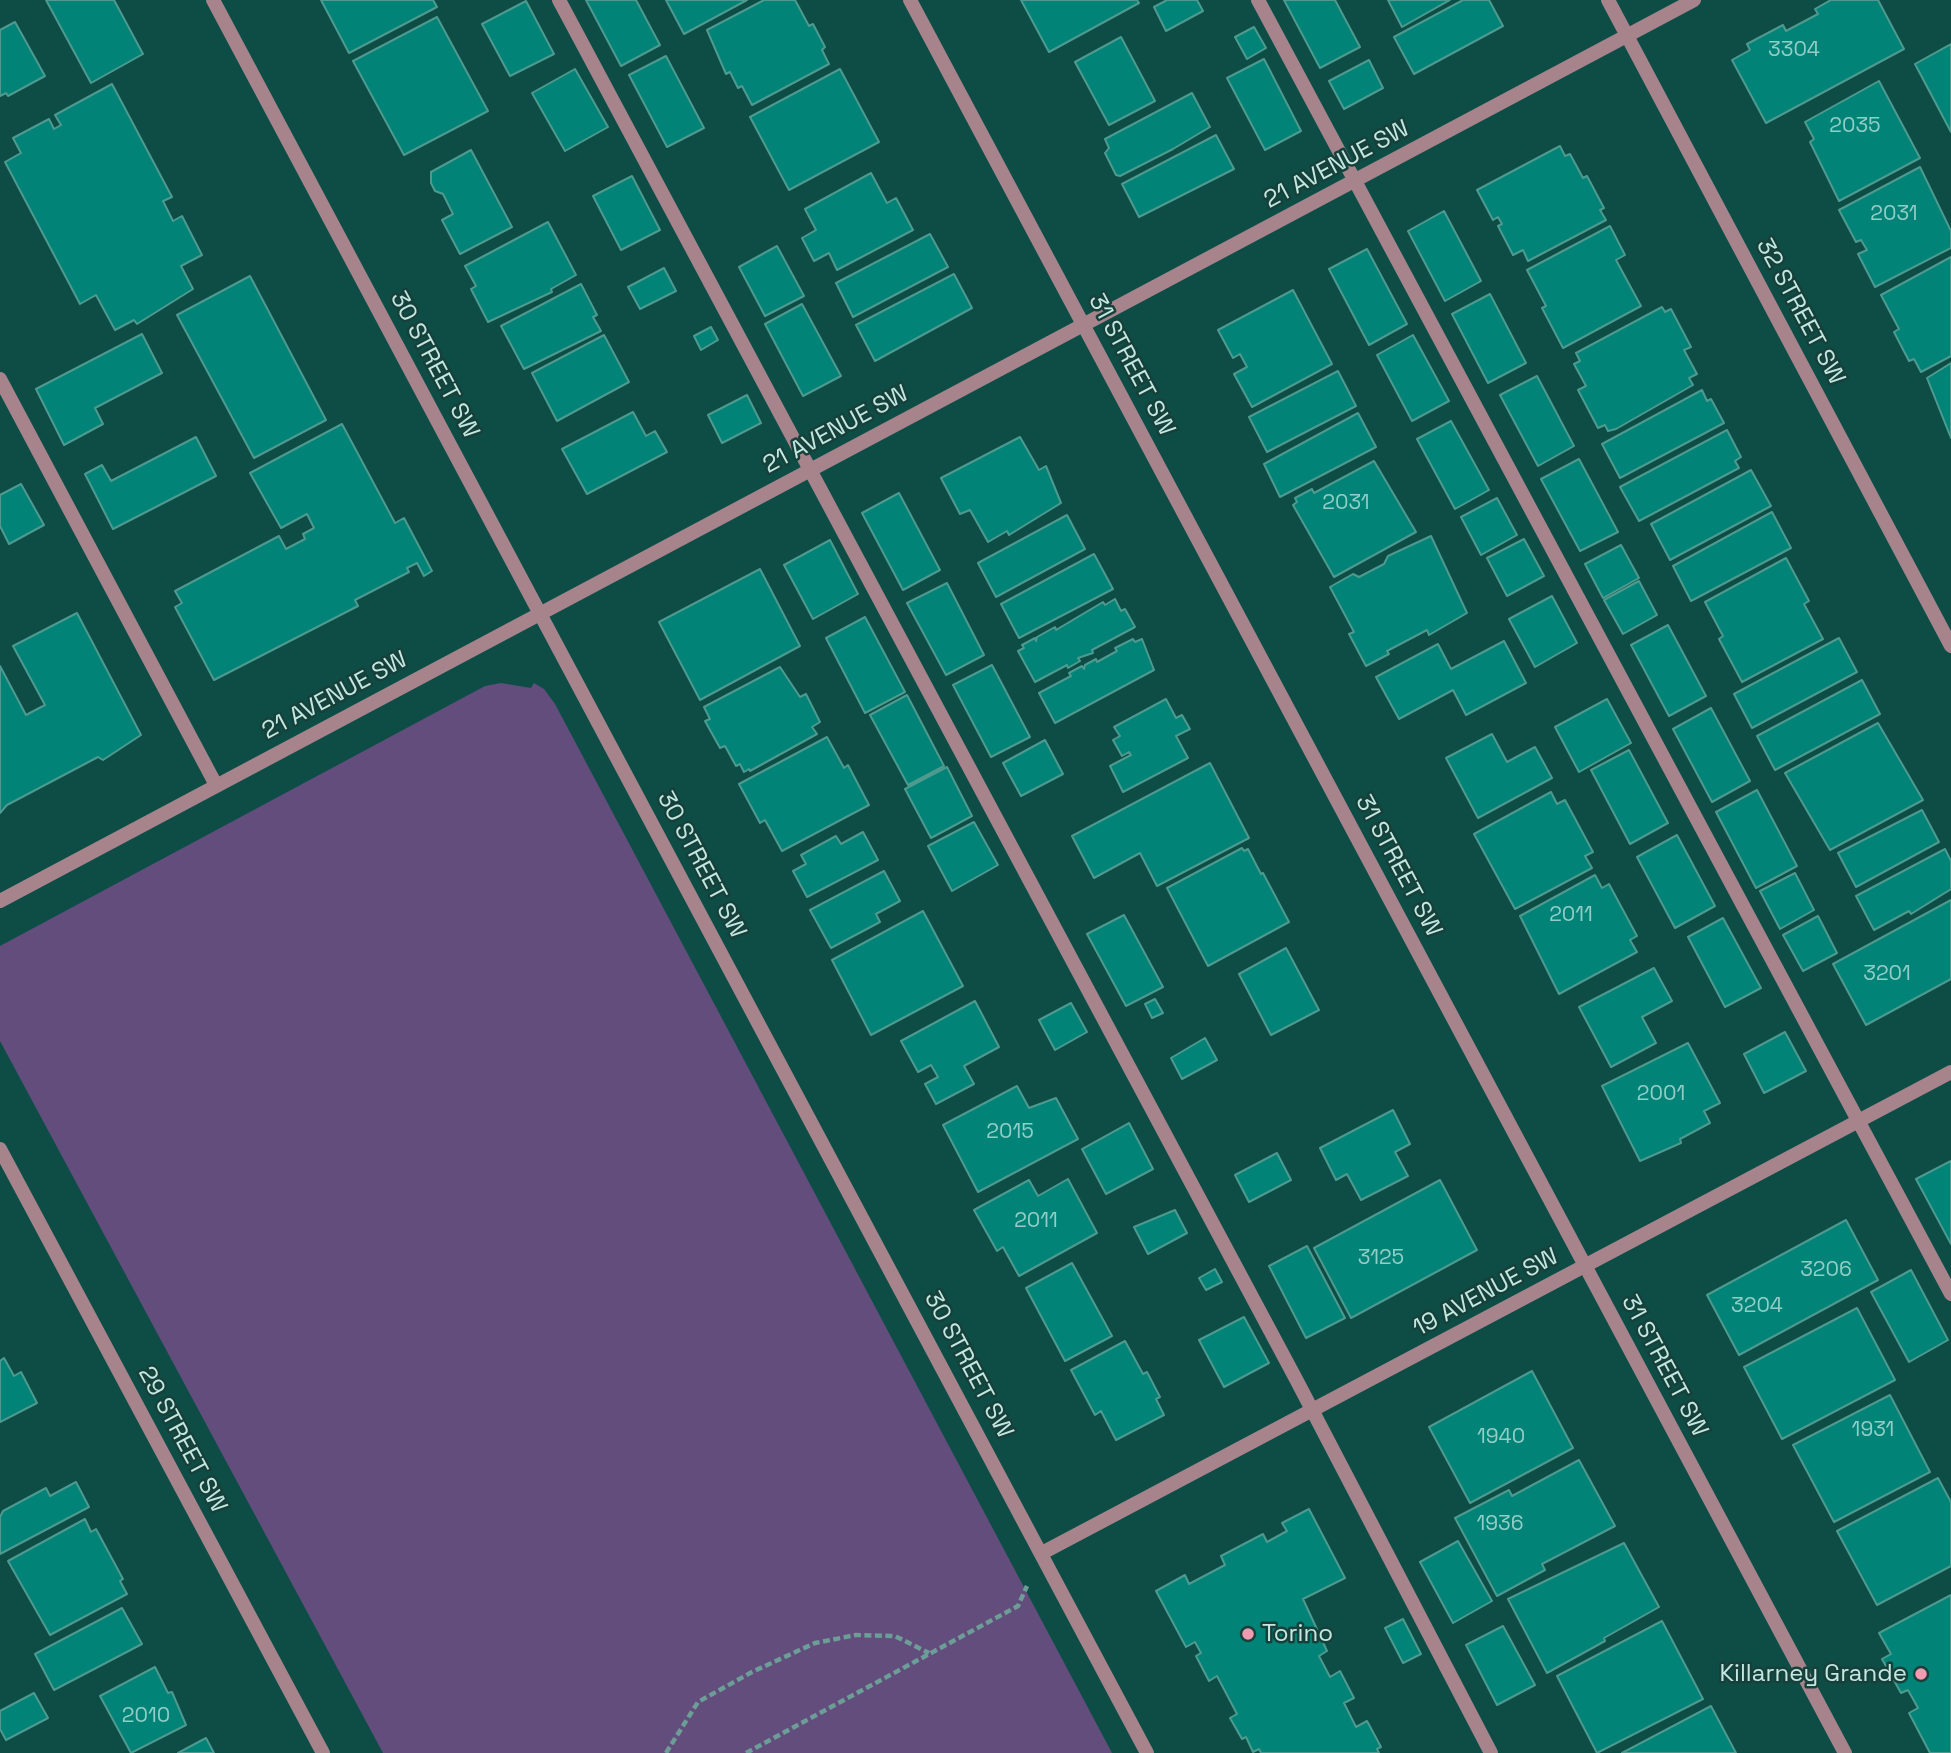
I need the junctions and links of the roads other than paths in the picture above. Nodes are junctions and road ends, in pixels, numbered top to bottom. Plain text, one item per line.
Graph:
1 (213, 0) edge
2 (559, 0) edge
3 (910, 0) edge
4 (1258, 0) edge
5 (1608, 0) edge
6 (1694, 0) edge
7 (1627, 36) junction
8 (1355, 181) junction
9 (1084, 325) junction
10 (0, 379) edge
11 (808, 470) junction
12 (540, 613) junction
13 (1951, 646) edge
14 (216, 785) junction
15 (0, 901) edge
16 (1951, 1072) edge
17 (1859, 1121) junction
18 (0, 1149) edge
19 (1585, 1266) junction
20 (1951, 1294) edge
21 (1314, 1412) junction
22 (1042, 1553) junction
23 (324, 1753) edge
24 (1147, 1753) edge
25 (1491, 1753) edge
26 (1844, 1753) edge

1 - 12 street, 30 STREET SW
2 - 11 street
3 - 9 street, 31 STREET SW
4 - 8 street
5 - 7 street, 32 STREET SW
6 - 7 street, 21 AVENUE SW
7 - 8 street, 21 AVENUE SW
7 - 13 street, 32 STREET SW
8 - 9 street, 21 AVENUE SW
8 - 17 street
9 - 11 street, 21 AVENUE SW
9 - 19 street, 31 STREET SW
10 - 14 street
11 - 12 street, 21 AVENUE SW
11 - 21 street
12 - 14 street, 21 AVENUE SW
12 - 22 street, 30 STREET SW
14 - 15 street, 21 AVENUE SW
16 - 17 street, 19 AVENUE SW
17 - 19 street, 19 AVENUE SW
17 - 20 street
18 - 23 street, 29 STREET SW
19 - 21 street, 19 AVENUE SW
19 - 26 street, 31 STREET SW
21 - 22 street, 19 AVENUE SW
21 - 25 street
22 - 24 street, 30 STREET SW

